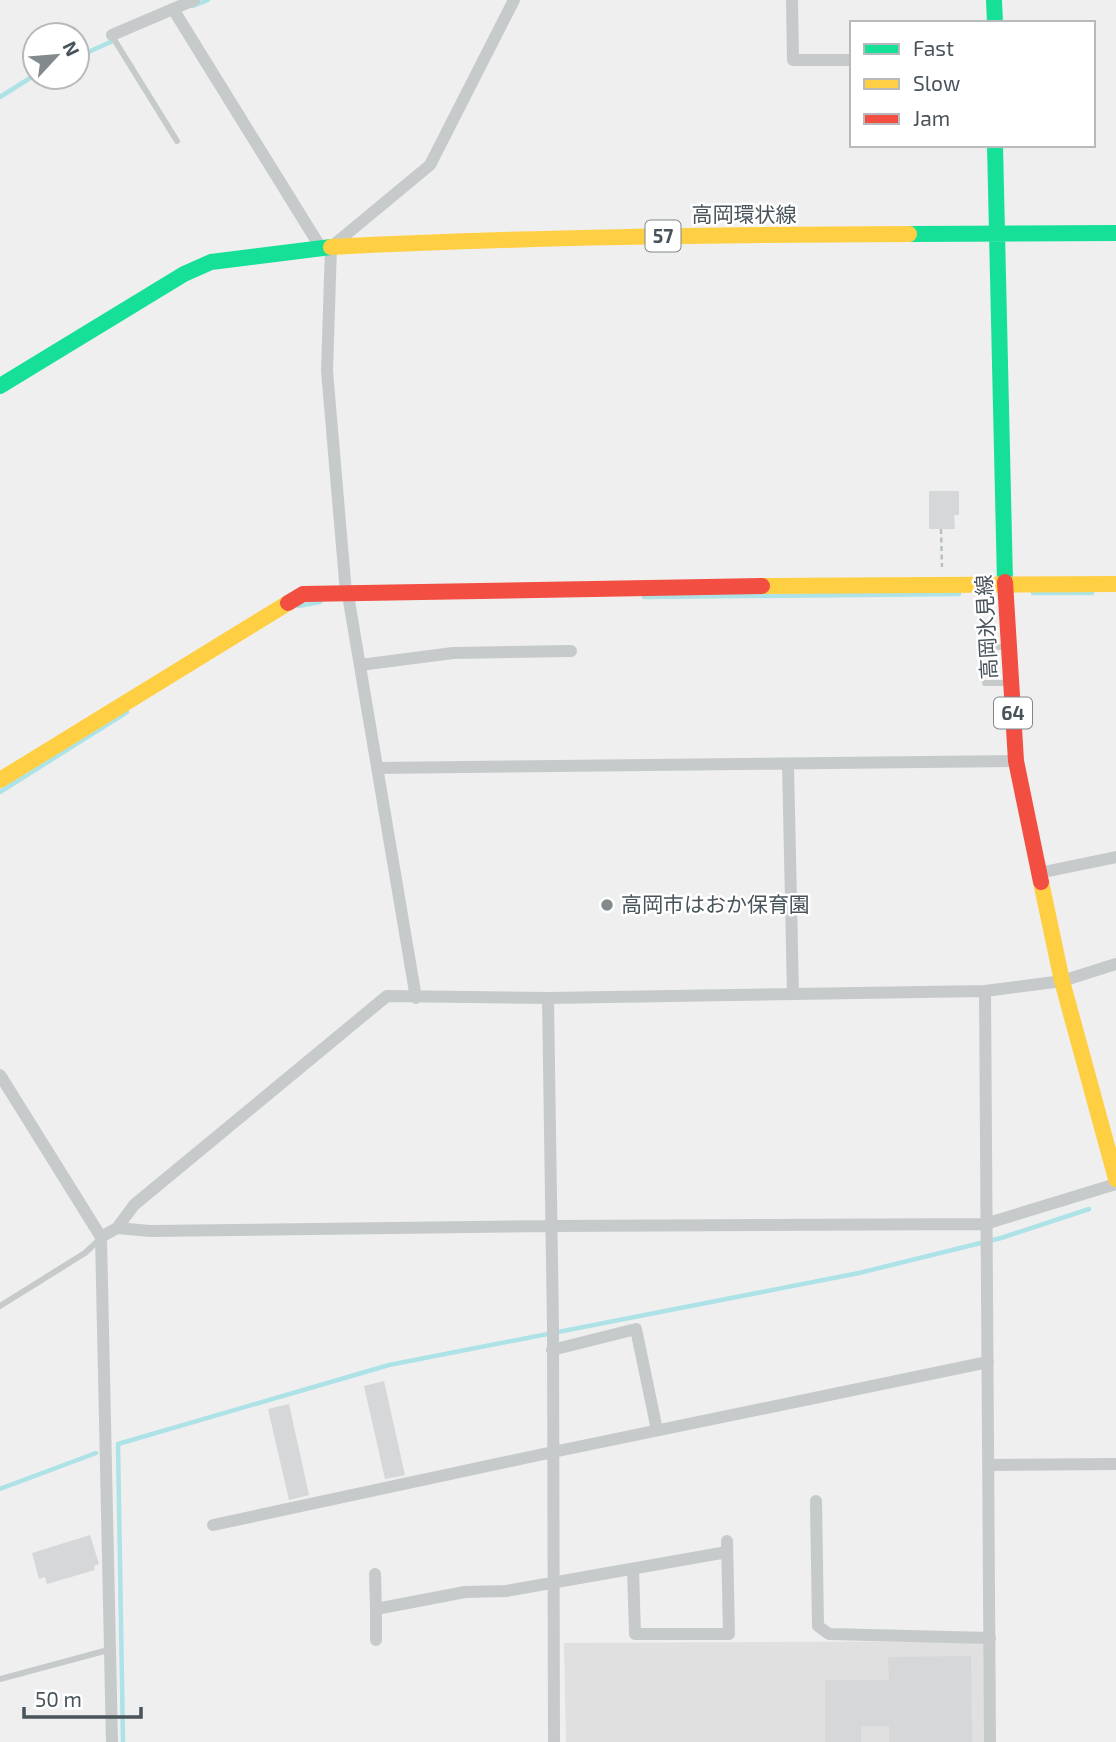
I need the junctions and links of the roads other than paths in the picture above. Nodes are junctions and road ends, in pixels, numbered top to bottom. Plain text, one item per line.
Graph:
1 (194, 0) edge
2 (514, 0) edge
3 (792, 0) edge
4 (995, 0) edge
5 (175, 12) junction
6 (995, 21) edge
7 (114, 39) joint
8 (850, 60) edge
9 (177, 141) dead end
10 (995, 147) edge
11 (1116, 233) edge
12 (996, 235) junction
13 (326, 248) junction
14 (0, 386) edge
15 (1004, 584) junction
16 (1116, 584) edge
17 (347, 594) junction
18 (984, 647) dead end
19 (1008, 647) junction
20 (571, 651) dead end
21 (360, 665) junction
22 (985, 683) dead end
23 (1011, 683) junction
24 (1016, 761) junction
25 (788, 764) junction
26 (377, 768) junction
27 (0, 780) edge
28 (1116, 857) edge
29 (1038, 873) junction
30 (1116, 964) edge
31 (1062, 981) junction
32 (985, 991) junction
33 (793, 994) junction
34 (416, 998) junction
35 (548, 998) junction
36 (0, 1075) edge
37 (1116, 1181) edge
38 (551, 1226) junction
39 (117, 1228) junction
40 (985, 1230) junction
41 (101, 1237) junction
42 (0, 1304) edge
43 (552, 1347) junction
44 (988, 1362) junction
45 (657, 1430) junction
46 (553, 1451) junction
47 (1116, 1464) edge
48 (990, 1465) junction
49 (816, 1501) dead end
50 (213, 1525) dead end
51 (633, 1569) junction
52 (375, 1574) dead end
53 (554, 1582) junction
54 (376, 1609) junction
55 (989, 1638) junction
56 (376, 1640) dead end
57 (108, 1650) junction
58 (0, 1679) edge
59 (112, 1742) edge
60 (554, 1742) edge
61 (990, 1742) edge

1 - 5 street
2 - 13 street
3 - 8 street
4 - 6 main road
5 - 7 street
5 - 13 street
7 - 9 lane
10 - 12 main road, 高岡氷見線 / 64
11 - 12 main road, 高岡環状線 / 57
12 - 13 main road, 高岡環状線 / 57
12 - 15 main road, 高岡氷見線 / 64
13 - 14 main road, 高岡環状線
13 - 17 street
15 - 16 main road
15 - 17 main road
15 - 19 main road, 高岡氷見線 / 64
17 - 21 street
17 - 27 main road
18 - 19 lane
19 - 23 main road, 高岡氷見線 / 64
20 - 21 street
21 - 26 street
22 - 23 lane
23 - 24 main road, 高岡氷見線 / 64
24 - 25 street
24 - 29 main road, 高岡氷見線 / 64
25 - 26 street
25 - 33 street
26 - 34 street
28 - 29 street
29 - 31 main road, 高岡氷見線 / 64
30 - 31 street
31 - 32 street
31 - 37 main road, 高岡氷見線 / 64
32 - 33 street
32 - 40 street
33 - 35 street
34 - 35 street
34 - 39 street
35 - 38 street
36 - 41 street
37 - 40 street
38 - 39 street
38 - 40 street
38 - 43 street
39 - 41 street
40 - 44 street
41 - 42 lane
41 - 57 street
43 - 45 street
43 - 46 street
44 - 45 street
44 - 48 street
45 - 46 street
46 - 50 street
46 - 53 street
47 - 48 street
48 - 55 street
49 - 55 street
51 - 51 street
51 - 53 street
52 - 54 street
53 - 54 street
53 - 60 street
54 - 56 street
55 - 61 street
57 - 58 lane
57 - 59 street

